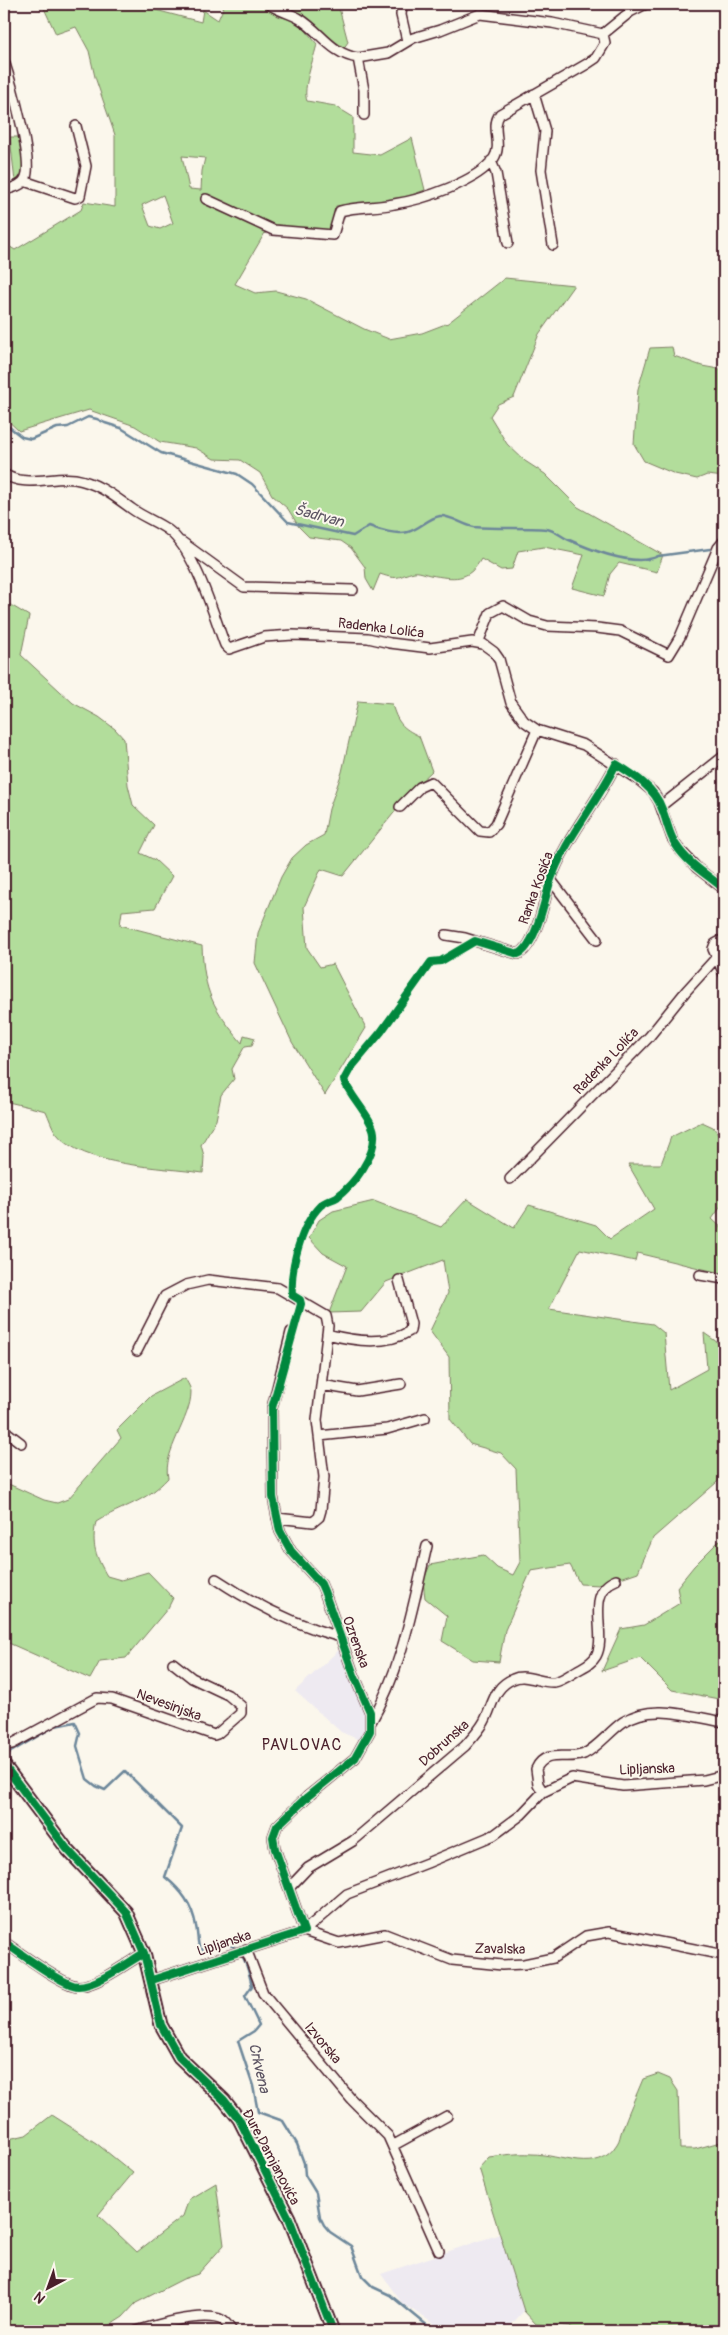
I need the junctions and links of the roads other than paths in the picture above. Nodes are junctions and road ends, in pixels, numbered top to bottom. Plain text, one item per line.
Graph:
1 (269, 4) edge
2 (402, 4) edge
3 (646, 4) edge
4 (603, 34) junction
5 (407, 41) junction
6 (358, 58) junction
7 (4, 61) edge
8 (534, 94) junction
9 (364, 115) dead end
10 (76, 126) dead end
11 (491, 161) junction
12 (24, 181) junction
13 (4, 190) edge
14 (206, 199) dead end
15 (508, 243) dead end
16 (553, 244) dead end
17 (4, 474) edge
18 (174, 537) junction
19 (724, 541) edge
20 (353, 590) dead end
21 (478, 643) junction
22 (537, 730) junction
23 (724, 756) edge
24 (616, 764) junction
25 (661, 806) junction
26 (400, 807) dead end
27 (551, 880) junction
28 (722, 885) edge
29 (446, 935) dead end
30 (724, 939) edge
31 (598, 940) dead end
32 (716, 958) junction
33 (724, 974) edge
34 (510, 1179) dead end
35 (700, 1275) dead end
36 (724, 1279) edge
37 (400, 1280) dead end
38 (292, 1332) dead end
39 (327, 1334) junction
40 (137, 1351) dead end
41 (401, 1384) dead end
42 (321, 1385) junction
43 (425, 1418) dead end
44 (4, 1430) edge
45 (319, 1436) junction
46 (21, 1443) dead end
47 (276, 1518) junction
48 (427, 1546) dead end
49 (216, 1579) dead end
50 (616, 1580) dead end
51 (340, 1637) junction
52 (173, 1663) dead end
53 (371, 1722) junction
54 (724, 1722) edge
55 (4, 1746) edge
56 (4, 1765) edge
57 (724, 1775) edge
58 (543, 1792) junction
59 (289, 1888) junction
60 (304, 1931) junction
61 (4, 1942) edge
62 (244, 1950) junction
63 (144, 1953) junction
64 (724, 1955) edge
65 (152, 1980) junction
66 (448, 2116) dead end
67 (394, 2145) junction
68 (439, 2251) dead end
69 (137, 2331) edge
70 (232, 2331) edge
71 (332, 2331) edge

1 - 6 street
2 - 5 street
3 - 4 street
4 - 5 street
4 - 8 street
5 - 6 street
6 - 9 street
7 - 12 street
8 - 11 street
8 - 16 street
10 - 12 street
11 - 14 street
11 - 15 street
12 - 13 street
17 - 18 street, Radenka Lolića
18 - 20 street
18 - 21 street, Radenka Lolića
19 - 21 street
21 - 22 street
22 - 24 street
22 - 26 street
23 - 25 street
24 - 25 street
24 - 27 street, Ranka Kosića
25 - 28 street
27 - 29 street, Ranka Kosića
27 - 31 street, Ranka Kosića
30 - 32 street, Radenka Lolića
32 - 33 street
32 - 34 street, Radenka Lolića
35 - 36 street
37 - 39 street
38 - 47 street, Ozrenska
39 - 40 street
39 - 42 street
41 - 42 street
42 - 45 street
43 - 45 street
44 - 46 street
45 - 47 street
47 - 51 street, Ozrenska
48 - 53 street
49 - 51 street, Ozrenska
50 - 59 street, Dobrunska
51 - 53 street, Ozrenska
52 - 55 street, Nevesinjska
53 - 59 street
54 - 58 street
56 - 63 main road, Đure Damjanovića
57 - 58 street, Lipljanska
58 - 60 street, Lipljanska
59 - 60 street
60 - 62 street, Lipljanska
60 - 64 street, Zavalska
61 - 63 street
62 - 65 street, Lipljanska
62 - 67 street, Izvorska
63 - 65 main road, Đure Damjanovića
65 - 71 main road, Đure Damjanovića
66 - 67 street
67 - 68 street, Izvorska
69 - 70 street

